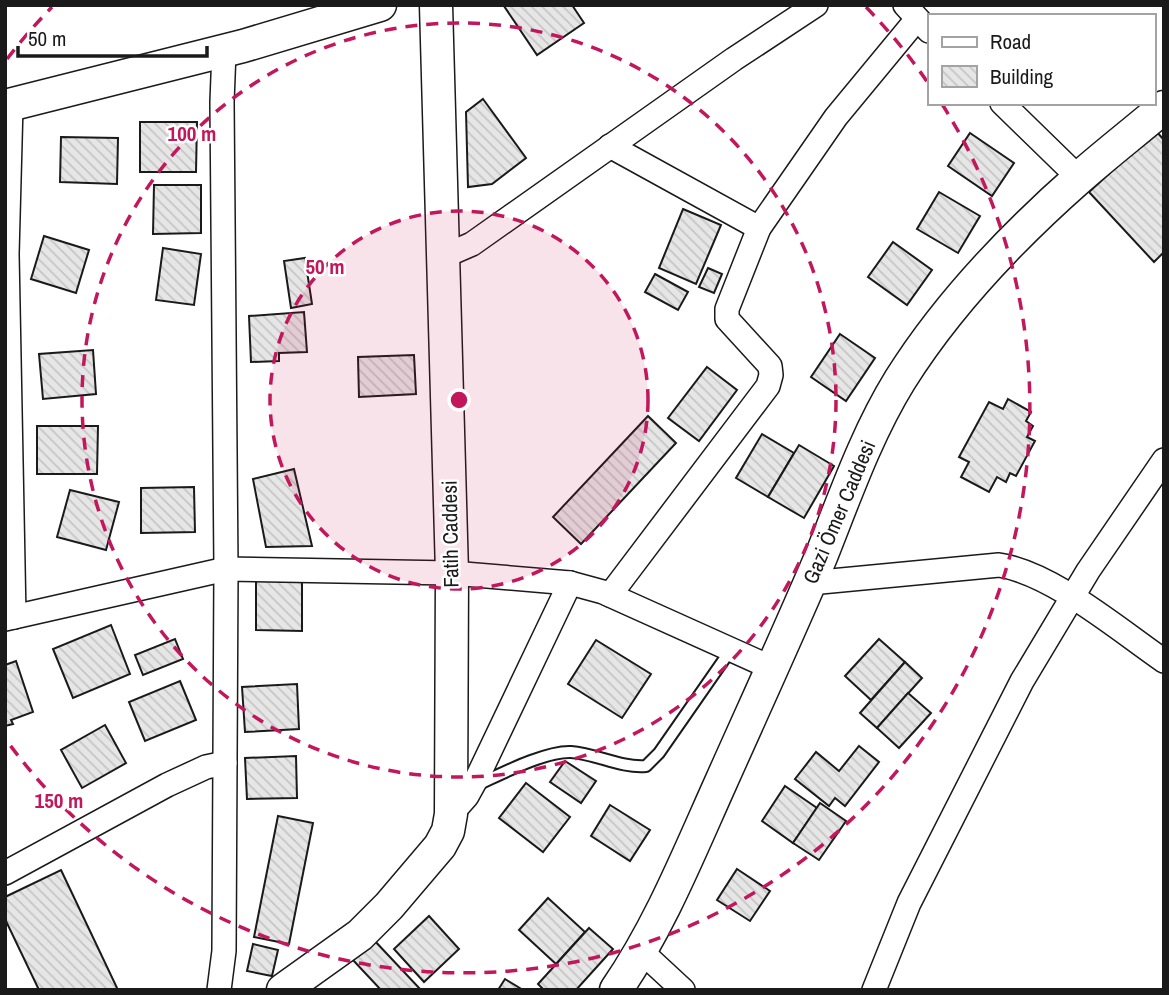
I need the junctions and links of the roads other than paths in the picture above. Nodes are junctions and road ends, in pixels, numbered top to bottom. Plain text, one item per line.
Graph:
1 (380, 5) edge
2 (436, 5) edge
3 (816, 5) edge
4 (917, 18) edge
5 (224, 51) junction
6 (1004, 105) edge
7 (8, 106) edge
8 (1164, 107) edge
9 (610, 146) junction
10 (1079, 178) junction
11 (759, 228) junction
12 (6, 255) edge
13 (442, 257) junction
14 (1164, 460) edge
15 (226, 569) junction
16 (452, 573) junction
17 (570, 583) junction
18 (810, 583) junction
19 (610, 595) junction
20 (1072, 597) junction
21 (10, 618) edge
22 (732, 648) junction
23 (1164, 661) edge
24 (772, 668) junction
25 (225, 763) junction
26 (472, 788) junction
27 (451, 814) junction
28 (5, 873) edge
29 (642, 952) junction
30 (219, 990) edge
31 (284, 990) edge
32 (616, 990) edge
33 (683, 990) edge
34 (874, 990) edge

1 - 5 street
2 - 13 street, Fatih Caddesi
3 - 9 street
4 - 11 street
5 - 7 street
5 - 15 street
6 - 10 street
7 - 12 street
8 - 10 street, Gazi Ömer Caddesi
9 - 11 street
9 - 13 street
10 - 18 street, Gazi Ömer Caddesi
11 - 19 street
12 - 21 street
13 - 16 street, Fatih Caddesi
14 - 20 street
15 - 16 street
15 - 21 street
15 - 25 street
16 - 17 street
16 - 27 street, Fatih Caddesi
17 - 19 street
17 - 26 street
18 - 20 street
18 - 24 street, Gazi Ömer Caddesi
19 - 22 street
20 - 23 street
20 - 34 street
22 - 24 street
22 - 26 lane
24 - 29 street, Gazi Ömer Caddesi
25 - 28 street
25 - 30 street
26 - 27 street
27 - 31 street, Fatih Caddesi
29 - 32 street, Gazi Ömer Caddesi
29 - 33 street

